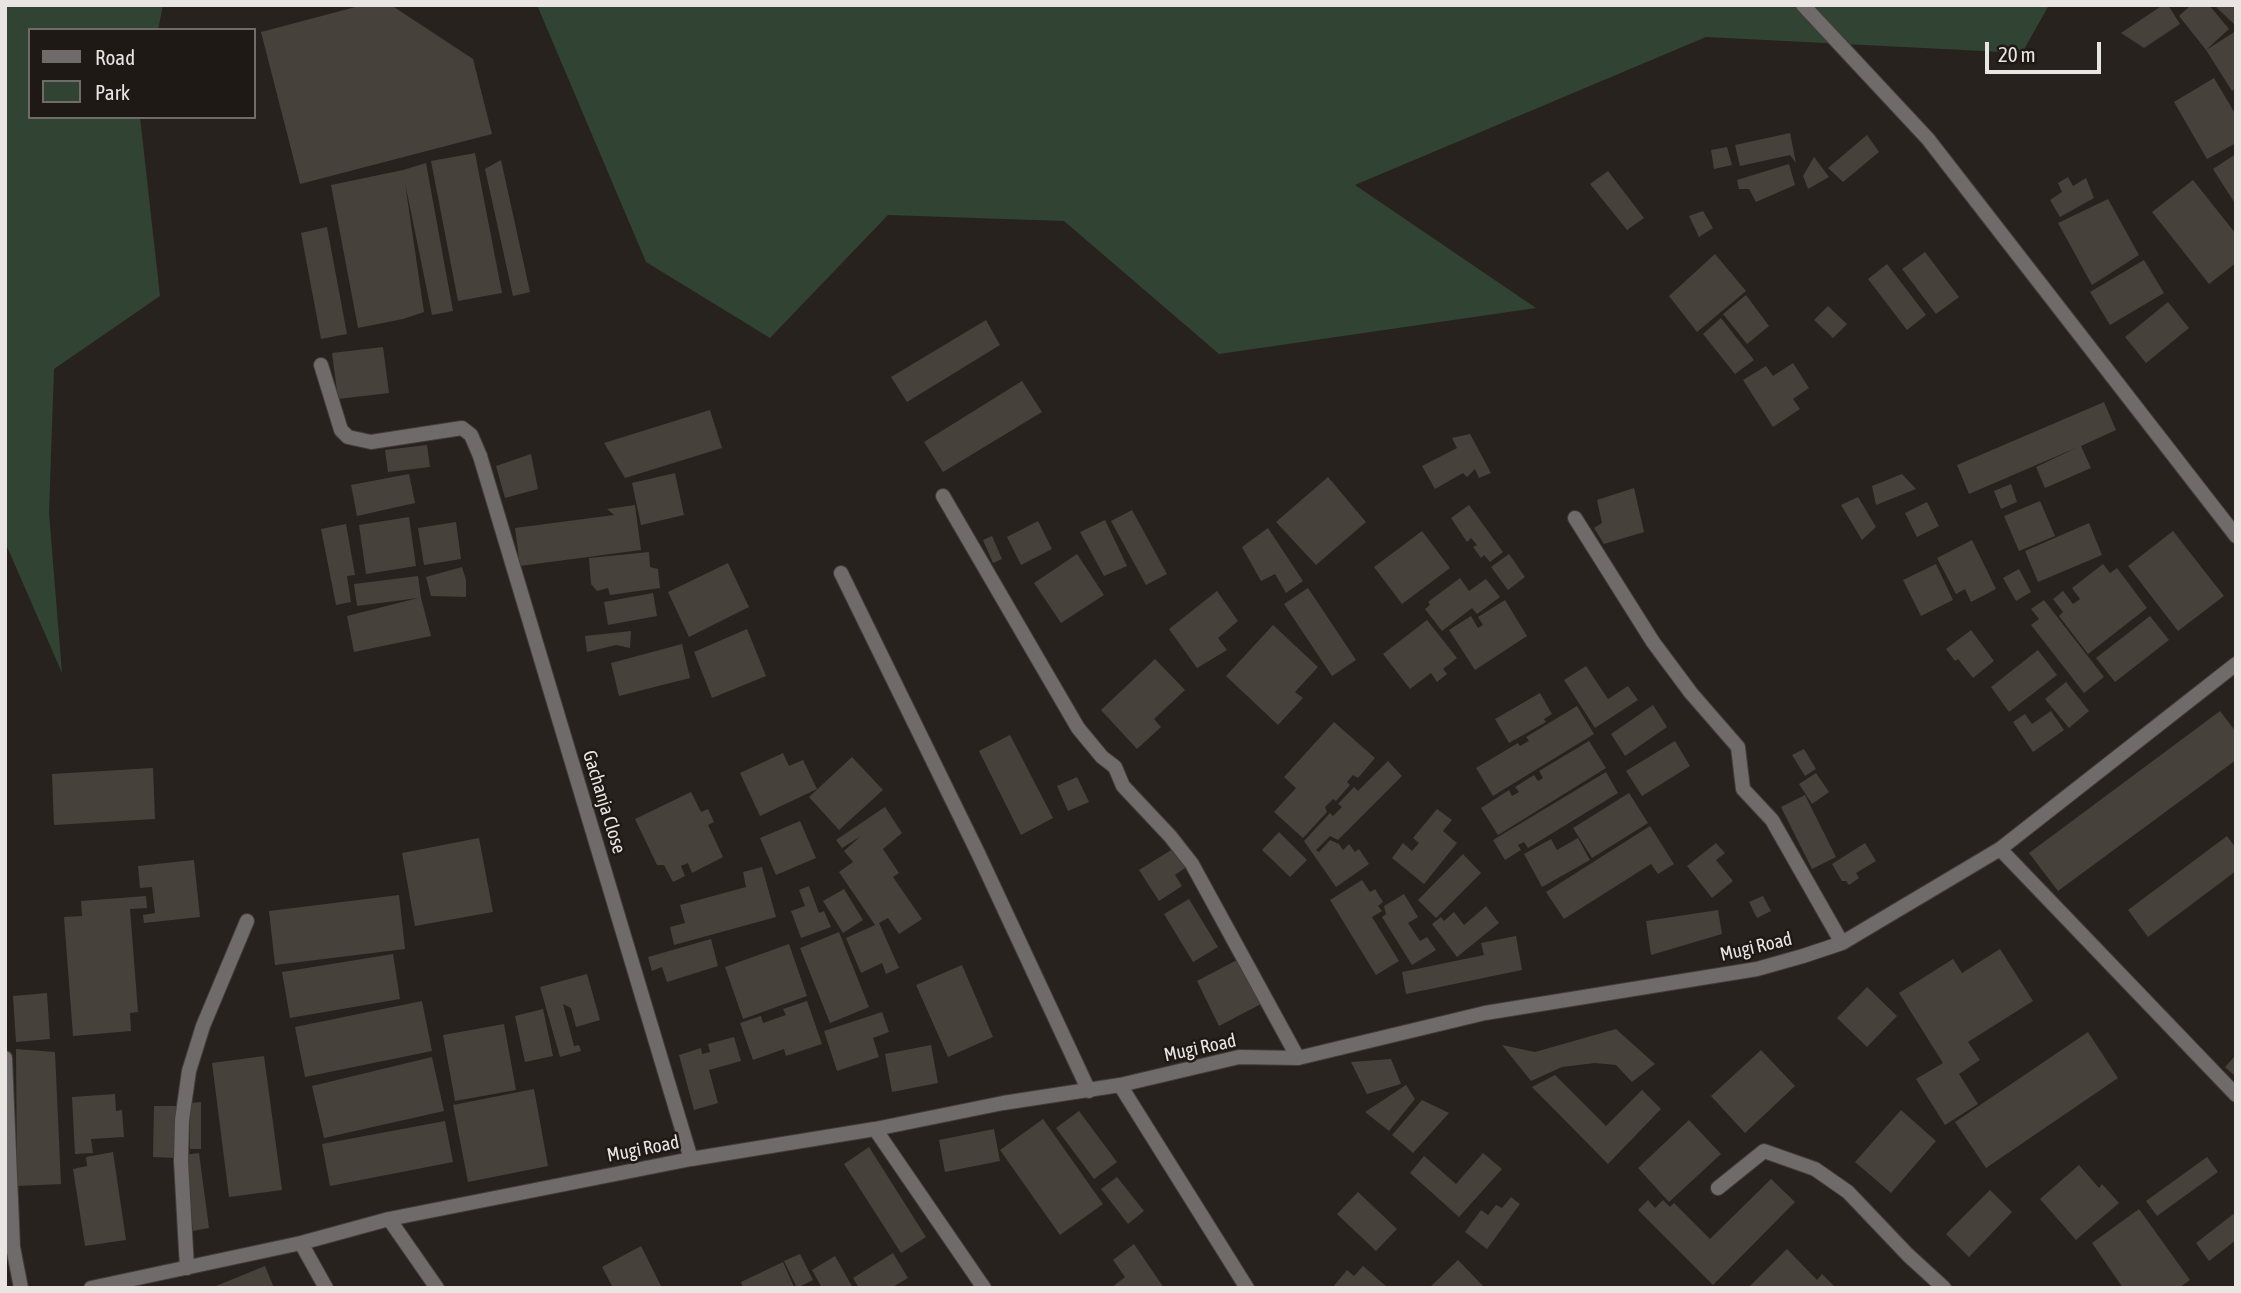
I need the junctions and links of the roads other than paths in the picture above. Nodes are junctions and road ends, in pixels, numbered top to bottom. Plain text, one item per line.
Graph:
1 (1803, 5) edge
2 (321, 365) dead end
3 (943, 496) dead end
4 (1575, 518) dead end
5 (2236, 536) edge
6 (841, 573) dead end
7 (2236, 664) edge
8 (2000, 849) junction
9 (247, 921) dead end
10 (1842, 943) junction
11 (5, 1058) edge
12 (1298, 1058) junction
13 (1120, 1085) junction
14 (6, 1091) edge
15 (1089, 1091) junction
16 (2236, 1095) edge
17 (875, 1129) junction
18 (691, 1159) junction
19 (1718, 1188) dead end
20 (389, 1219) junction
21 (300, 1243) junction
22 (187, 1268) junction
23 (132, 1284) edge
24 (21, 1288) edge
25 (91, 1288) edge
26 (326, 1288) edge
27 (437, 1288) edge
28 (984, 1288) edge
29 (1247, 1288) edge
30 (1944, 1288) edge

1 - 5 street
2 - 18 street, Gachanja Close
3 - 12 street
4 - 10 street
6 - 15 street
7 - 8 street, Mugi Road
8 - 10 street, Mugi Road
8 - 16 street
9 - 22 street
10 - 12 street, Mugi Road
11 - 14 street
12 - 13 street, Mugi Road
13 - 15 street, Mugi Road
13 - 29 street
14 - 24 street
15 - 17 street, Mugi Road
17 - 18 street, Mugi Road
17 - 28 street
18 - 20 street, Mugi Road
19 - 30 street
20 - 21 street, Mugi Road
20 - 27 street
21 - 22 street, Mugi Road
21 - 26 street
22 - 23 street, Mugi Road
23 - 25 street, Mugi Road

